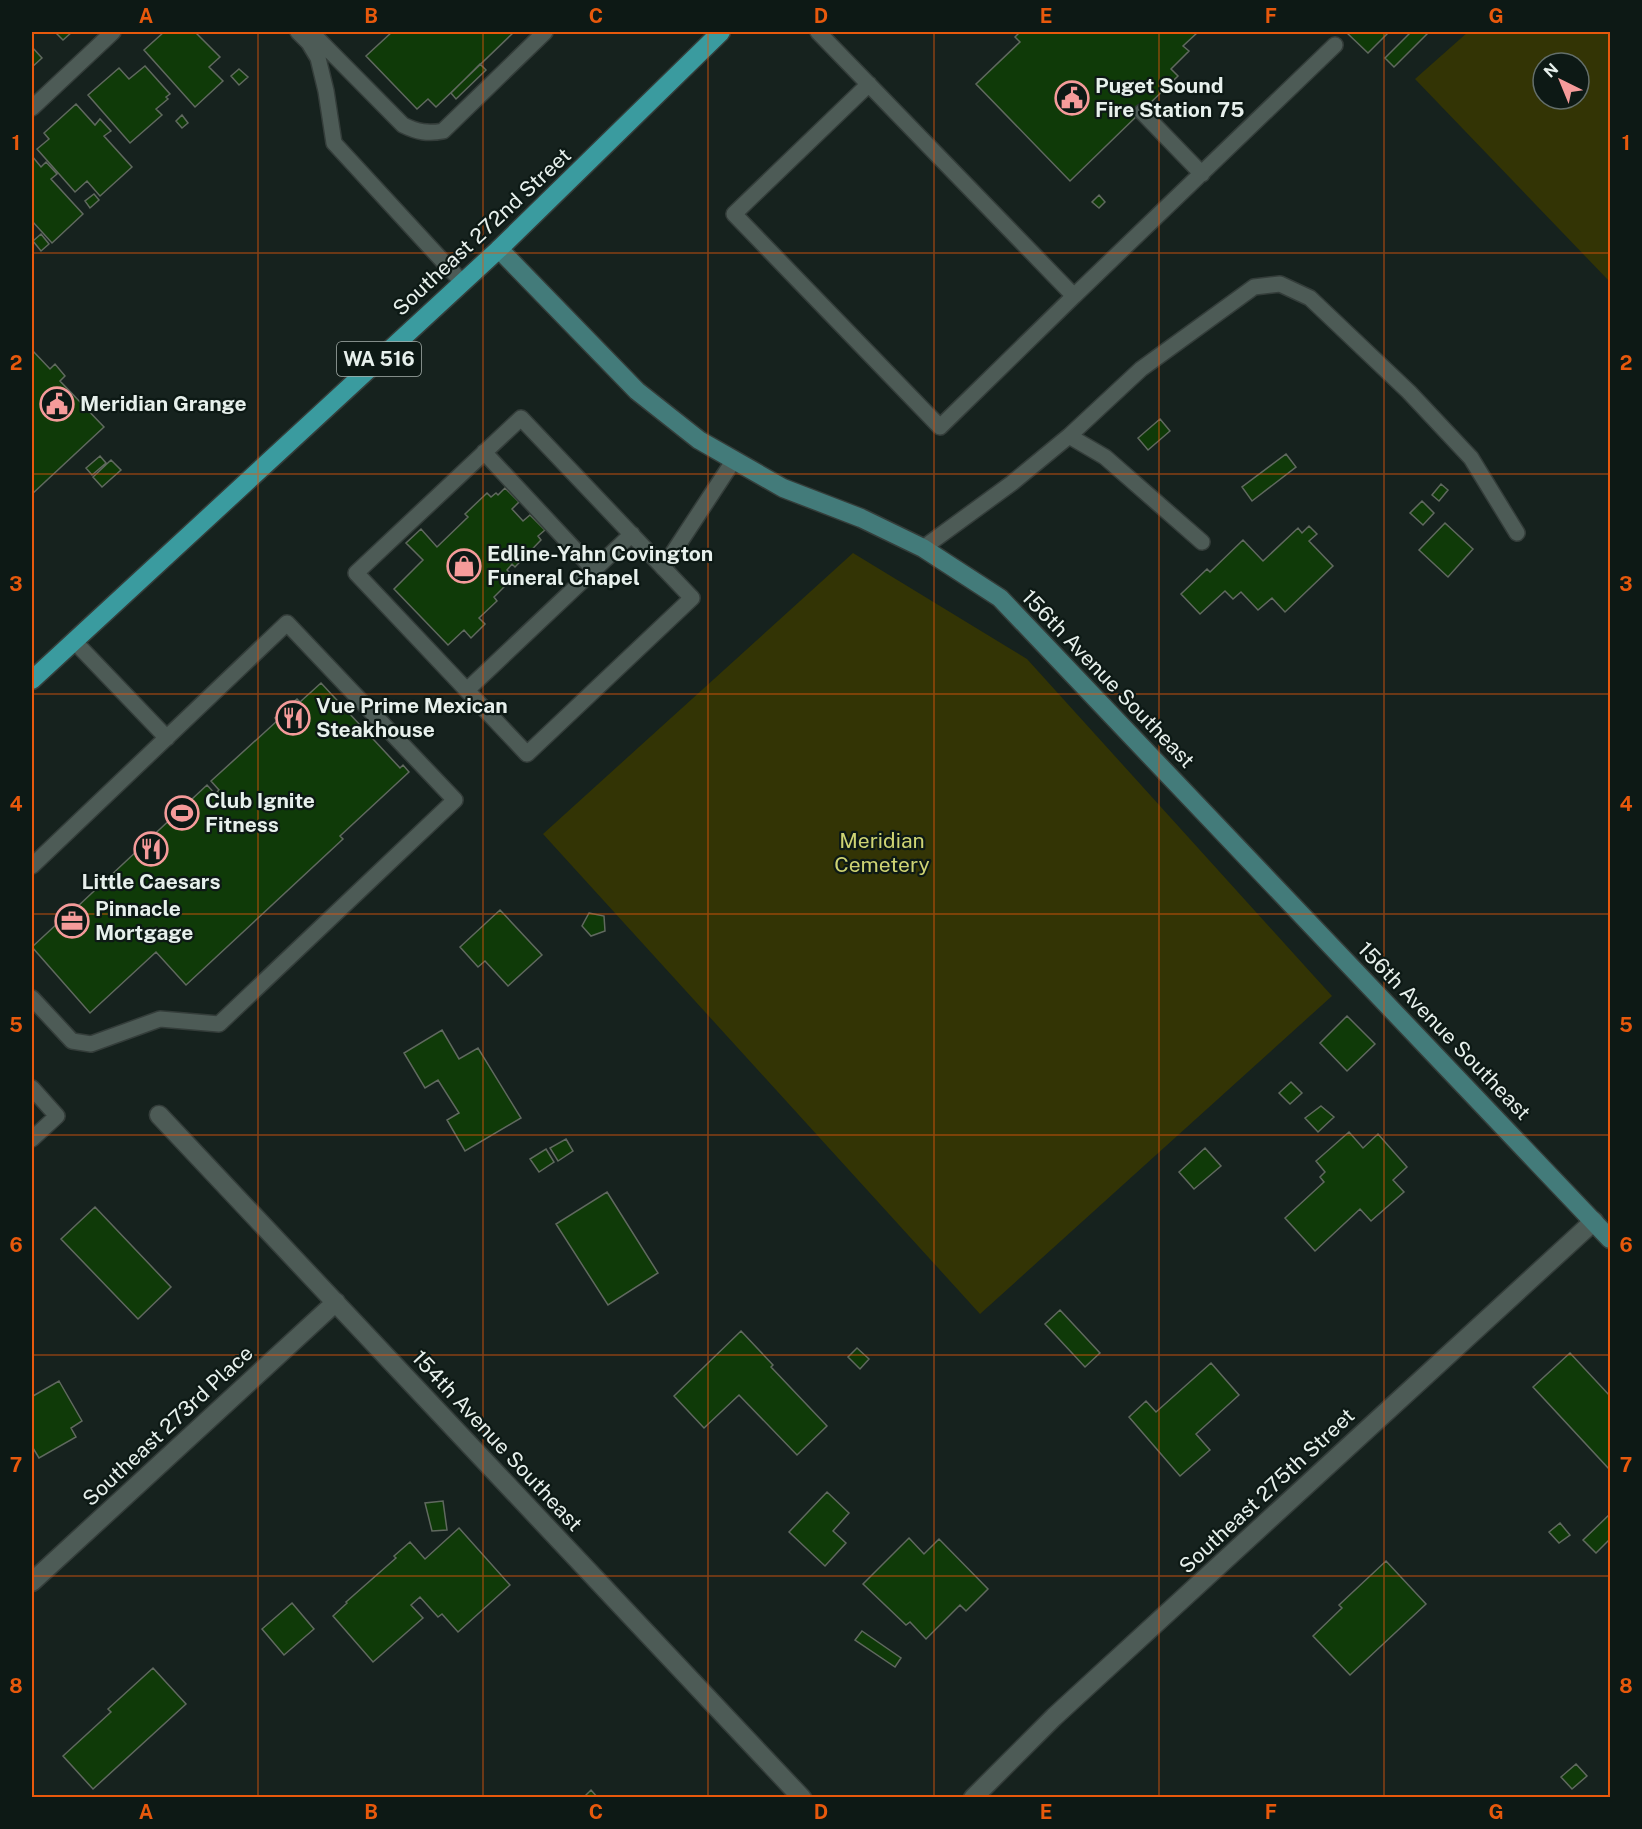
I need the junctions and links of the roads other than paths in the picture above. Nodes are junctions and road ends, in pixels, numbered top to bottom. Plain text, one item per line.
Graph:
1 (113, 32) edge
2 (545, 32) edge
3 (721, 32) edge
4 (818, 32) edge
5 (308, 34) edge
6 (1335, 45) dead end
7 (869, 84) junction
8 (32, 108) edge
9 (1142, 112) dead end
10 (1202, 174) junction
11 (499, 249) junction
12 (462, 282) junction
13 (1074, 296) junction
14 (1069, 436) junction
15 (484, 452) junction
16 (734, 460) junction
17 (1516, 533) dead end
18 (632, 534) junction
19 (1202, 542) dead end
20 (923, 548) junction
21 (663, 568) junction
22 (594, 570) junction
23 (74, 641) junction
24 (32, 680) edge
25 (467, 690) junction
26 (167, 738) junction
27 (32, 866) edge
28 (32, 998) edge
29 (32, 1088) edge
30 (159, 1115) dead end
31 (32, 1139) edge
32 (1594, 1221) junction
33 (1611, 1239) edge
34 (336, 1302) junction
35 (32, 1582) edge
36 (802, 1797) edge
37 (973, 1797) edge

1 - 8 lane
2 - 5 lane
3 - 11 main road, Southeast 272nd Street / WA 516
4 - 7 lane
5 - 12 lane
6 - 10 lane
7 - 13 lane
7 - 13 lane
9 - 10 lane
10 - 13 lane
11 - 12 main road, Southeast 272nd Street / WA 516
11 - 16 street, 156th Avenue Southeast
12 - 23 main road, Southeast 272nd Street / WA 516
14 - 17 lane
14 - 19 lane
14 - 20 lane
15 - 18 lane
15 - 22 lane
15 - 25 lane
16 - 20 street, 156th Avenue Southeast
16 - 21 lane
18 - 21 lane
18 - 22 lane
20 - 32 street, 156th Avenue Southeast
21 - 25 lane
22 - 25 lane
23 - 24 main road, Southeast 272nd Street / WA 516
23 - 26 lane
26 - 27 lane
26 - 28 lane
29 - 31 lane
30 - 34 street, 154th Avenue Southeast
32 - 33 street, 156th Avenue Southeast
32 - 37 street, Southeast 275th Street
34 - 35 street, Southeast 273rd Place
34 - 36 street, 154th Avenue Southeast

